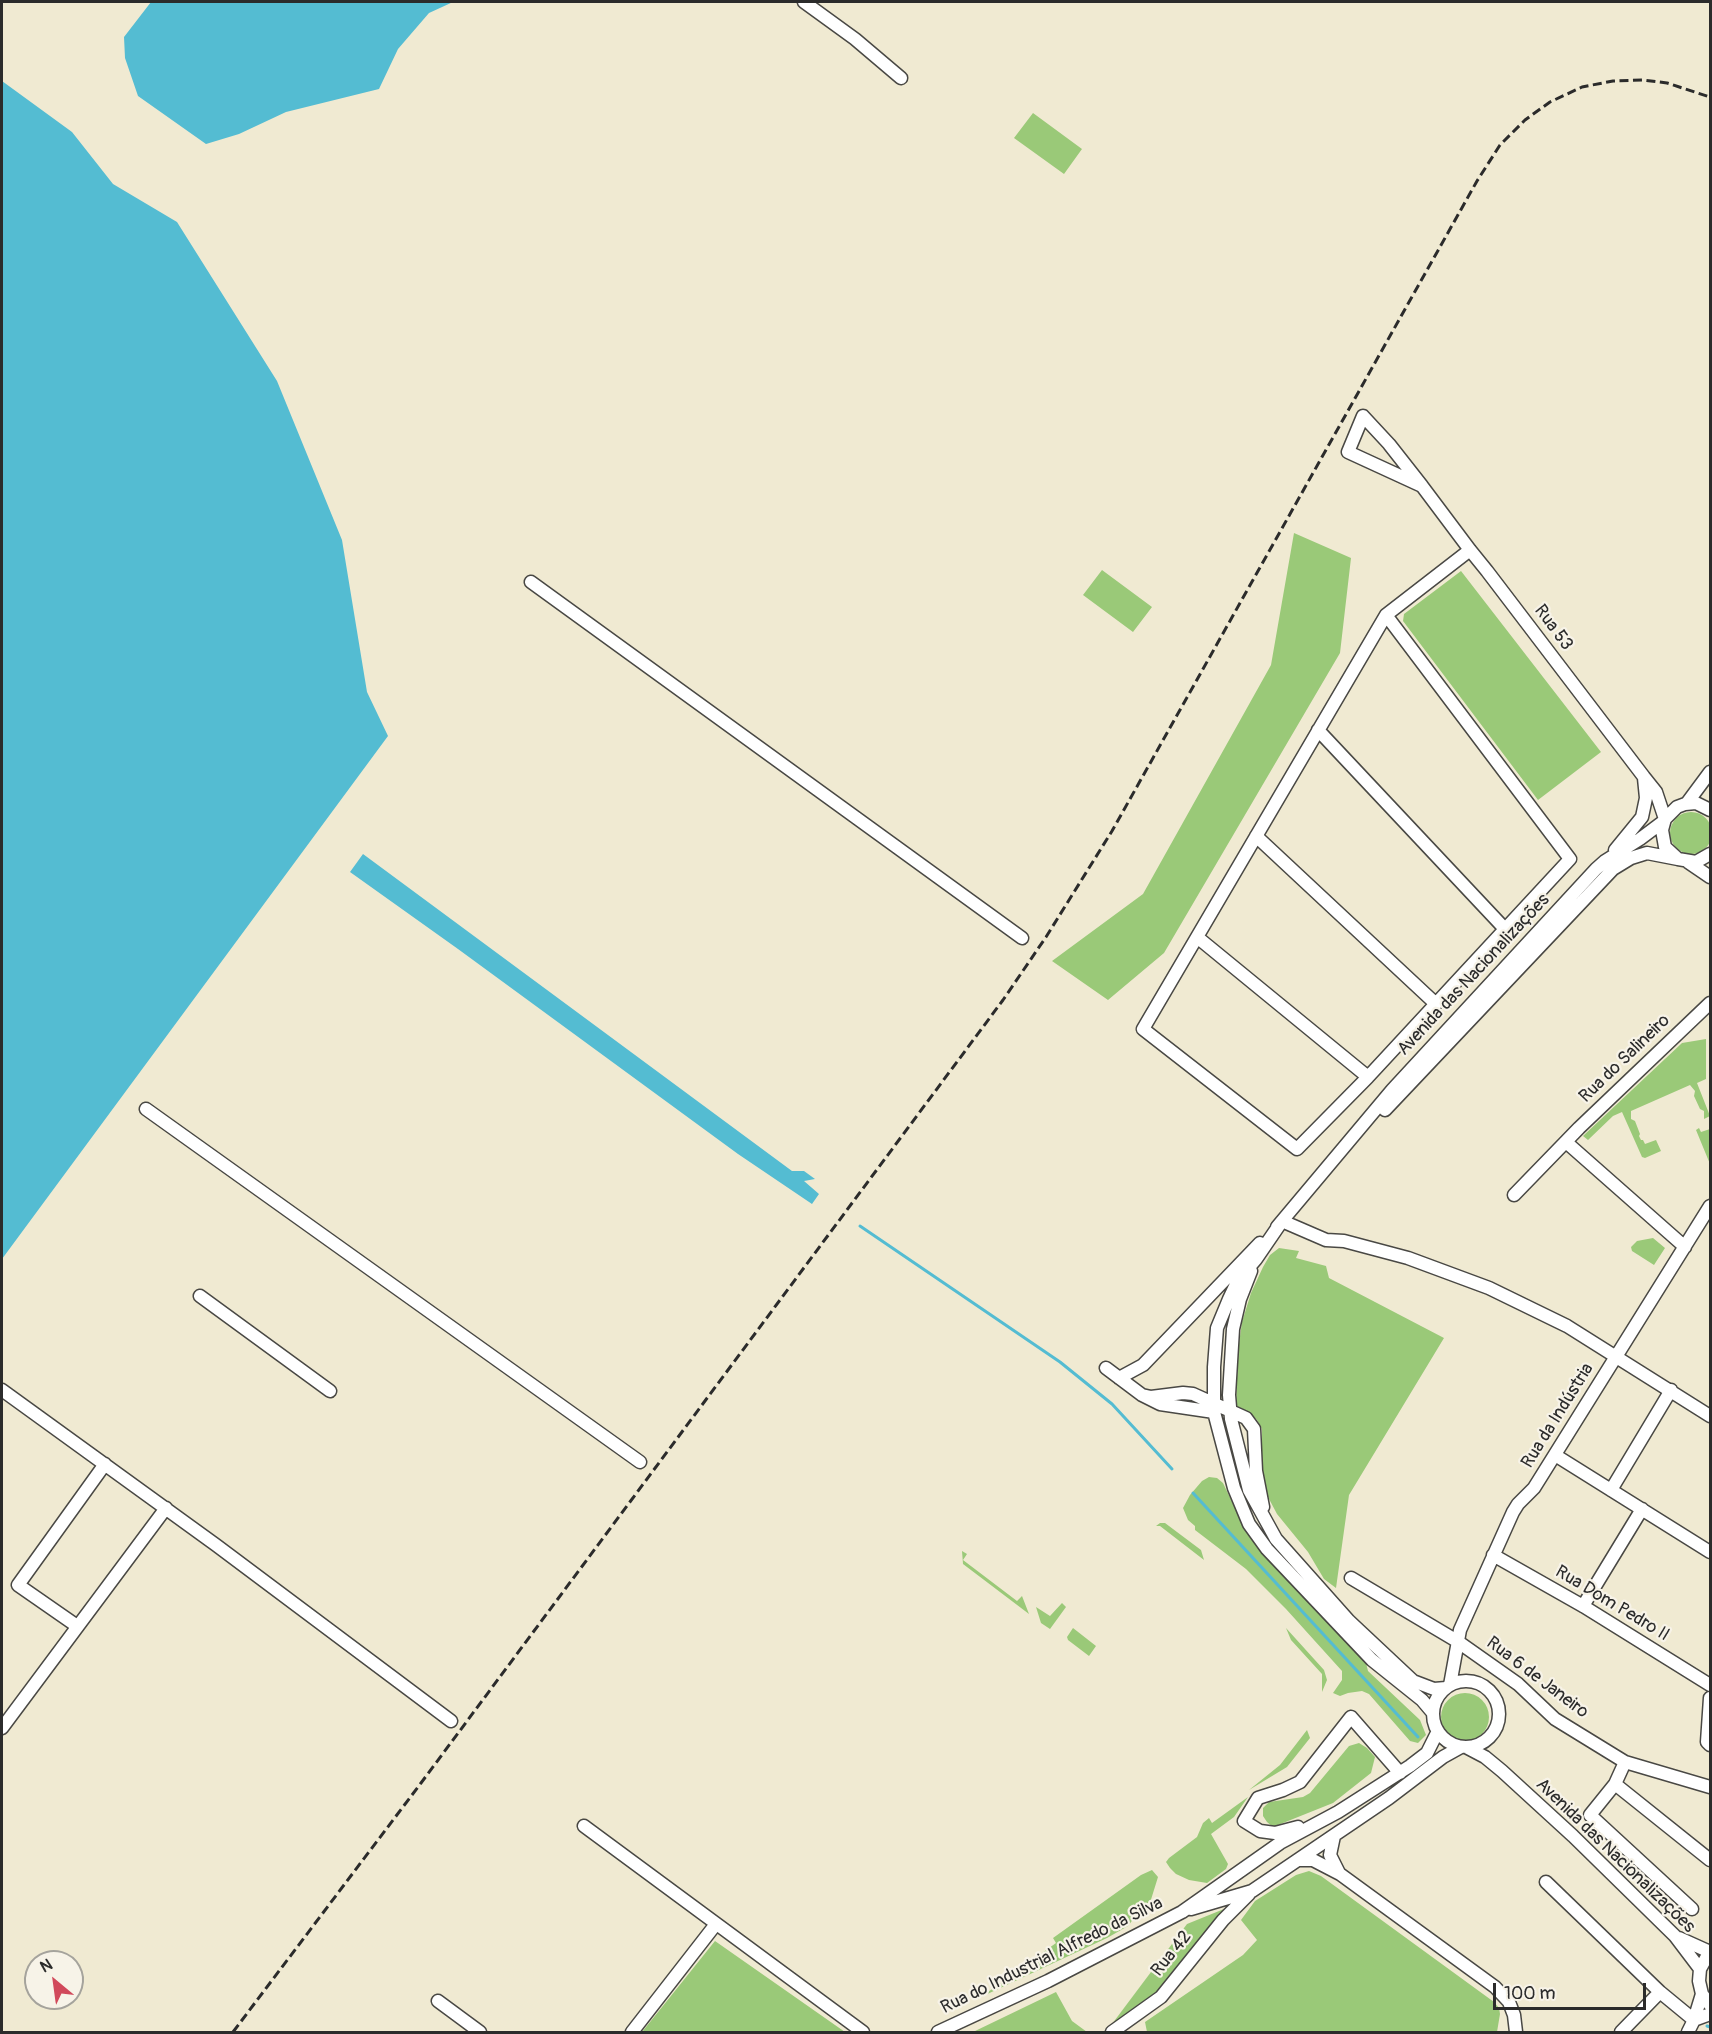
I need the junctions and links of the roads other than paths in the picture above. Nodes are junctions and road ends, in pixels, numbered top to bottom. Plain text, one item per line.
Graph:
1 (804, 2) edge
2 (901, 78) dead end
3 (1422, 486) junction
4 (1470, 550) junction
5 (531, 582) dead end
6 (1386, 615) junction
7 (1318, 730) junction
8 (1710, 772) edge
9 (1644, 777) junction
10 (1656, 792) junction
11 (1686, 803) junction
12 (1710, 810) edge
13 (1664, 820) junction
14 (1256, 836) junction
15 (1710, 854) edge
16 (1682, 860) junction
17 (1605, 861) junction
18 (1710, 878) edge
19 (1505, 929) junction
20 (1197, 937) junction
21 (1022, 938) dead end
22 (1710, 1003) edge
23 (1436, 1004) junction
24 (1368, 1077) junction
25 (146, 1109) dead end
26 (1566, 1142) junction
27 (1325, 1170) junction
28 (1514, 1195) dead end
29 (1710, 1206) edge
30 (1282, 1221) junction
31 (1685, 1247) junction
32 (1256, 1259) junction
33 (200, 1296) dead end
34 (1616, 1356) junction
35 (1106, 1368) dead end
36 (1119, 1378) junction
37 (2, 1390) edge
38 (1671, 1390) junction
39 (330, 1391) dead end
40 (1214, 1407) junction
41 (1229, 1409) junction
42 (1710, 1416) edge
43 (1555, 1455) junction
44 (640, 1462) dead end
45 (105, 1464) junction
46 (1611, 1490) junction
47 (166, 1508) junction
48 (1642, 1509) junction
49 (1268, 1528) junction
50 (1710, 1552) edge
51 (1493, 1555) junction
52 (1351, 1578) dead end
53 (1583, 1606) junction
54 (76, 1626) junction
55 (1456, 1647) junction
56 (1483, 1685) junction
57 (1710, 1685) edge
58 (1448, 1686) junction
59 (1710, 1698) edge
60 (1433, 1713) junction
61 (451, 1721) dead end
62 (2, 1728) edge
63 (1438, 1731) junction
64 (1491, 1737) junction
65 (1709, 1744) edge
66 (1463, 1747) junction
67 (1625, 1762) junction
68 (1502, 1771) junction
69 (1400, 1773) junction
70 (1615, 1784) junction
71 (1710, 1787) edge
72 (1338, 1812) junction
73 (584, 1826) dead end
74 (1334, 1836) junction
75 (1298, 1860) junction
76 (1710, 1860) edge
77 (1340, 1874) junction
78 (1546, 1882) dead end
79 (1252, 1891) junction
80 (1692, 1909) dead end
81 (1182, 1912) junction
82 (716, 1924) junction
83 (1675, 1936) junction
84 (1710, 1952) edge
85 (1700, 1969) junction
86 (1660, 1992) junction
87 (1702, 1994) junction
88 (438, 2001) dead end
89 (1710, 2005) edge
90 (1710, 2014) edge
91 (1694, 2020) junction
92 (480, 2032) edge
93 (632, 2032) edge
94 (863, 2032) edge
95 (938, 2032) edge
96 (1112, 2032) edge
97 (1515, 2032) edge
98 (1621, 2032) edge
99 (1688, 2032) edge

1 - 2 street
3 - 3 street, Rua 53
3 - 4 street, Rua 53
4 - 6 street
4 - 9 street, Rua 53
5 - 21 street
6 - 7 street
6 - 19 street
7 - 14 street
7 - 19 street
8 - 11 street, Avenida das Nacionalizações
9 - 10 street, Rua 53
9 - 17 street
10 - 11 street, Rua 53
10 - 13 street, Rua 53
11 - 12 street, Rua 53
11 - 13 street, Avenida das Nacionalizações
13 - 16 street, Rua 53
13 - 17 street, Avenida das Nacionalizações
14 - 20 street
14 - 23 street
15 - 16 street
16 - 18 street
16 - 27 street, Avenida das Nacionalizações
17 - 27 street, Avenida das Nacionalizações
19 - 23 street
20 - 24 street
20 - 24 street
22 - 26 street, Rua do Salineiro
23 - 24 street
25 - 44 street
26 - 28 street, Rua do Salineiro
26 - 31 street
27 - 30 street, Avenida das Nacionalizações
29 - 31 street, Rua da Indústria
30 - 32 street, Avenida das Nacionalizações
30 - 34 street
30 - 36 street
31 - 34 street, Rua da Indústria
32 - 40 street, Avenida das Nacionalizações
32 - 41 street, Avenida das Nacionalizações
33 - 39 street
34 - 38 street
34 - 43 street, Rua da Indústria
35 - 36 street
36 - 40 street
37 - 45 street
38 - 42 street
38 - 46 street
40 - 41 street
40 - 60 street, Avenida das Nacionalizações
41 - 49 street, Avenida das Nacionalizações
41 - 49 street
43 - 46 street
43 - 51 street, Rua da Indústria
45 - 47 street
45 - 54 street
46 - 48 street
47 - 54 street
47 - 61 street
48 - 50 street
48 - 53 street
49 - 58 street, Avenida das Nacionalizações
51 - 53 street, Rua Dom Pedro II
51 - 55 street, Rua da Indústria
52 - 55 street, Rua 6 de Janeiro
53 - 57 street, Rua Dom Pedro II
54 - 62 street
55 - 56 street
55 - 58 street, Rua da Indústria
55 - 67 street, Rua 6 de Janeiro
56 - 58 street, Avenida das Nacionalizações
56 - 64 street
58 - 60 street
59 - 65 street
60 - 63 street, Avenida das Nacionalizações
63 - 66 street, Avenida das Nacionalizações
63 - 69 street
64 - 66 street
64 - 68 street, Avenida das Nacionalizações
66 - 68 street, Avenida das Nacionalizações
66 - 74 street
67 - 70 street
67 - 71 street, Rua 6 de Janeiro
68 - 83 street, Avenida das Nacionalizações
69 - 72 street
69 - 72 street
70 - 76 street
70 - 80 street
72 - 81 street
73 - 82 street
74 - 75 street
74 - 77 street
75 - 77 street
75 - 79 street
77 - 97 street
78 - 86 street
79 - 81 street
79 - 96 street, Rua 42
81 - 95 street, Rua do Industrial Alfredo da Silva
82 - 93 street
82 - 94 street
83 - 84 street
83 - 85 street, Avenida das Nacionalizações
84 - 85 street
85 - 87 street
86 - 91 street
86 - 98 street
87 - 89 street
87 - 91 street
88 - 92 street
90 - 91 street
91 - 99 street

